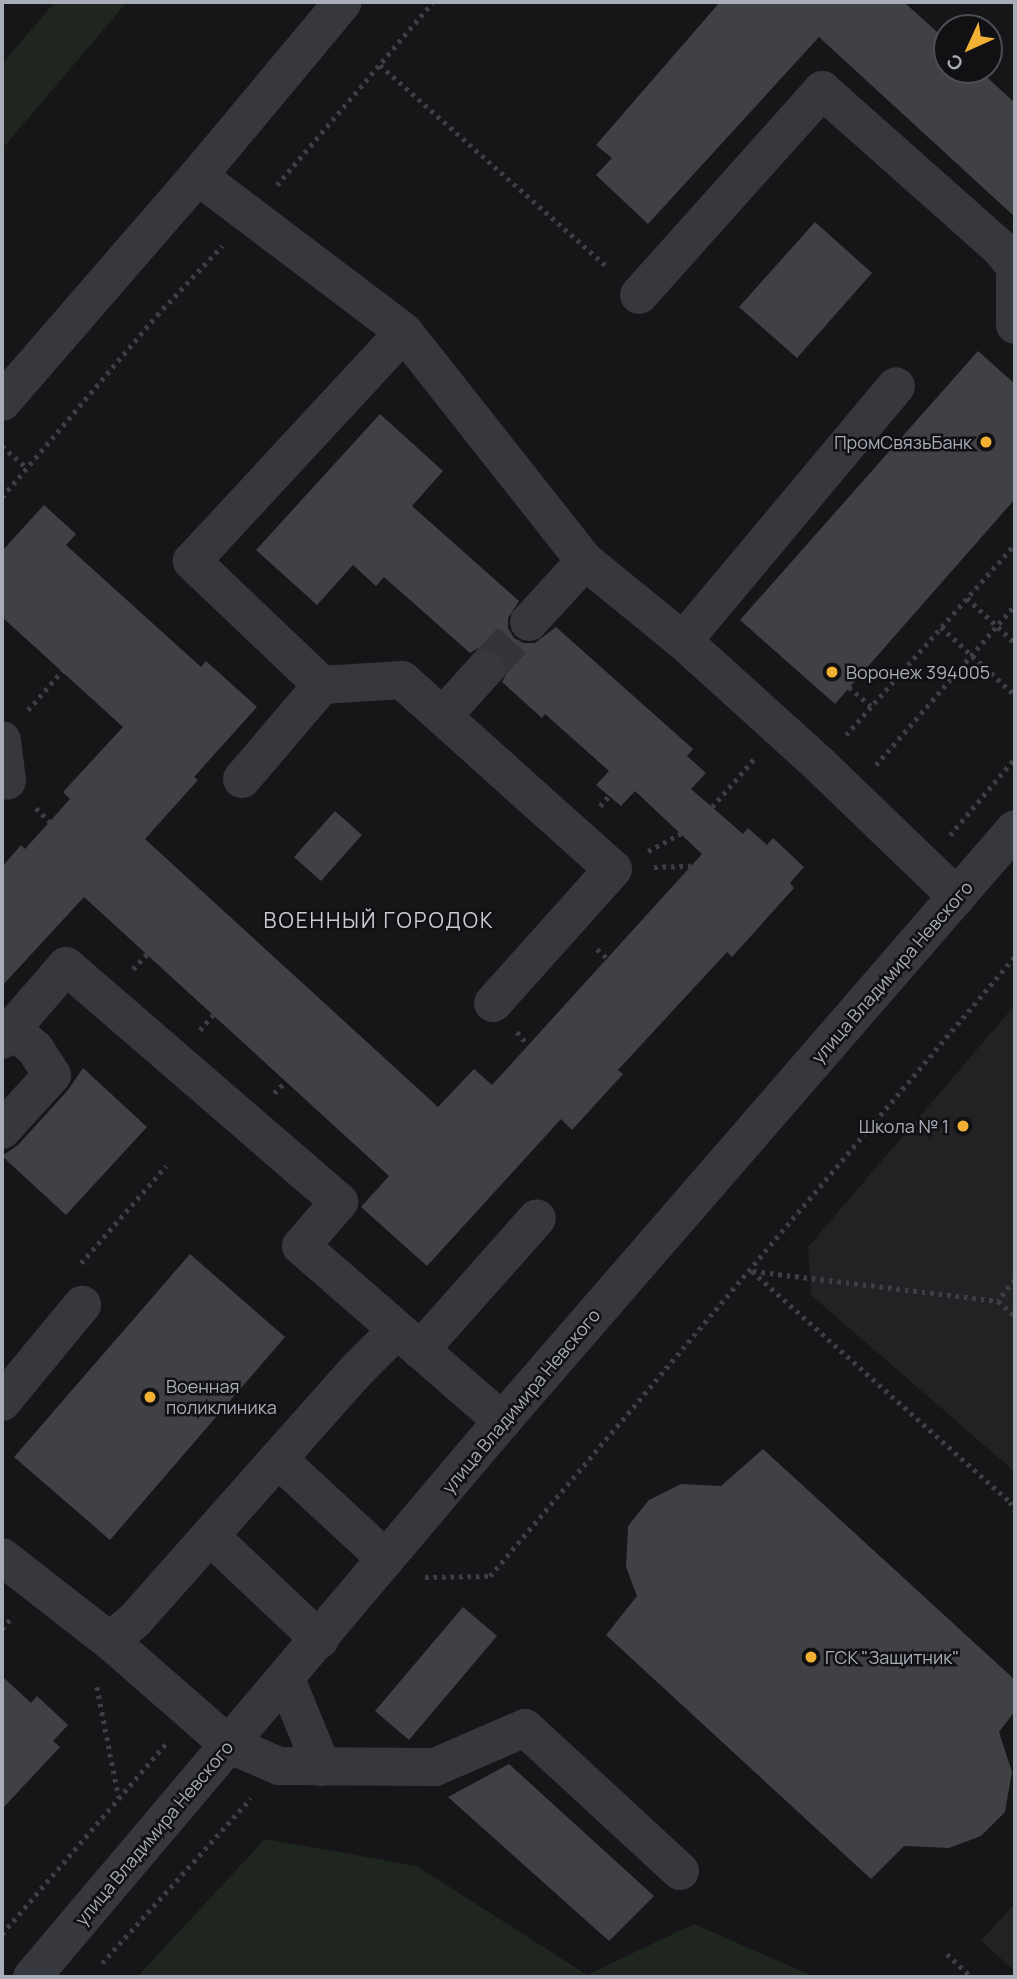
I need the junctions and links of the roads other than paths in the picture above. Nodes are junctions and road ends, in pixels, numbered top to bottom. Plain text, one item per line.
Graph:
1 (344, 2) edge
2 (198, 176) junction
3 (639, 295) road end
4 (1015, 325) edge
5 (404, 332) junction
6 (896, 386) dead end
7 (2, 402) edge
8 (585, 561) junction
9 (529, 622) tunnel mouth
10 (682, 641) junction
11 (486, 668) tunnel mouth
12 (322, 685) junction
13 (443, 716) junction
14 (2, 740) edge
15 (243, 779) dead end
16 (7, 780) dead end
17 (1015, 829) edge
18 (957, 897) junction
19 (493, 1003) dead end
20 (7, 1034) edge
21 (2, 1130) edge
22 (537, 1218) dead end
23 (78, 1287) road end
24 (409, 1340) junction
25 (2, 1402) edge
26 (502, 1421) junction
27 (278, 1459) junction
28 (210, 1536) junction
29 (2, 1557) edge
30 (386, 1559) junction
31 (110, 1640) junction
32 (320, 1640) junction
33 (286, 1679) junction
34 (228, 1744) junction
35 (322, 1767) junction
36 (680, 1871) dead end
37 (32, 1977) edge

1 - 2 street
2 - 5 street
2 - 7 street
3 - 4 street
5 - 8 street
5 - 12 street
6 - 10 street
8 - 9 street
8 - 10 street
10 - 18 street
11 - 13 street
12 - 13 street
12 - 15 street
13 - 19 street
14 - 16 street
17 - 18 street, улица Владимира Невского
18 - 26 street, улица Владимира Невского
20 - 21 street
20 - 24 street
22 - 24 street
23 - 25 street
24 - 26 street
24 - 27 street
26 - 30 street, улица Владимира Невского
27 - 28 street
27 - 30 street
28 - 31 street
28 - 32 street
29 - 31 street
30 - 32 street, улица Владимира Невского
31 - 34 street
32 - 33 street, улица Владимира Невского
33 - 34 street, улица Владимира Невского
33 - 35 street
34 - 35 street
34 - 37 street, улица Владимира Невского
35 - 36 street

